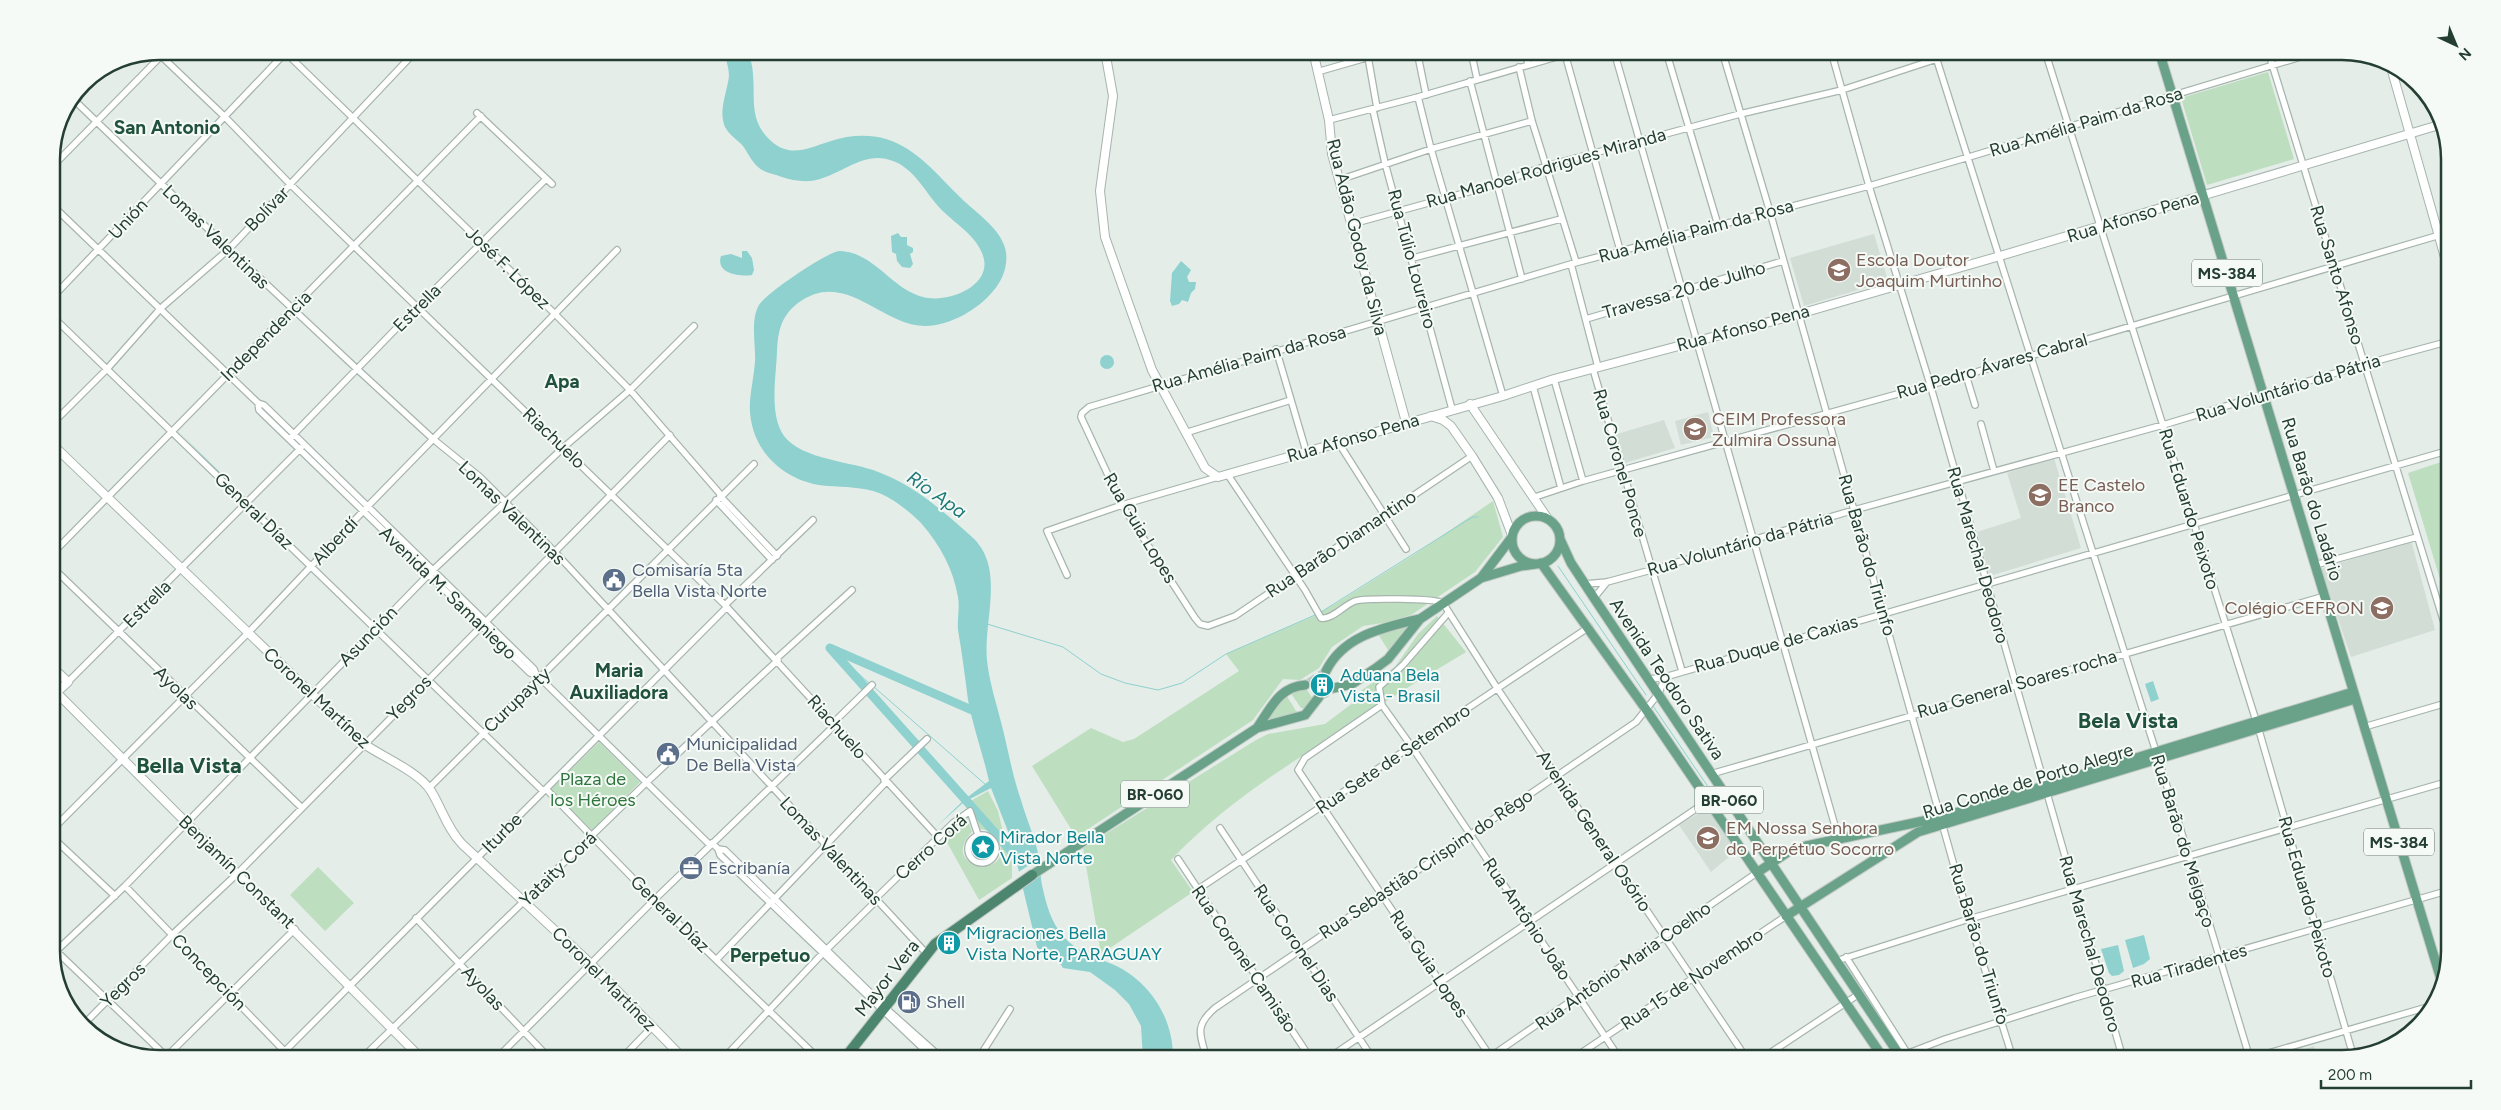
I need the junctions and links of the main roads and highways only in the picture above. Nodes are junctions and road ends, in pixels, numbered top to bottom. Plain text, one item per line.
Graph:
1 (2162, 60) edge
2 (1512, 536) junction
3 (1560, 539) junction
4 (1538, 564) junction
5 (1481, 578) junction
6 (1420, 619) junction
7 (2354, 696) junction
8 (1257, 728) junction
9 (1943, 820) junction
10 (1772, 862) junction
11 (1758, 872) junction
12 (1032, 875) joint
13 (1800, 906) junction
14 (1786, 916) junction
15 (2439, 972) edge
16 (851, 1050) edge
17 (1878, 1050) edge
18 (1900, 1050) edge

1 - 7 main road, Rua Barão do Ladário / MS-384
2 - 3 main road, BR-060
2 - 4 main road, BR-060
2 - 5 main road
3 - 4 main road
3 - 10 main road, Avenida Teodoro Sativa / BR-060
4 - 5 main road
4 - 11 main road, Avenida Teodoro Sativa / BR-060
5 - 6 main road
6 - 6 main road
7 - 9 main road, Rua Conde de Porto Alegre
7 - 15 main road, Rua Barão do Ladário / MS-384
8 - 8 main road, BR-060
8 - 12 main road, BR-060
9 - 10 main road, Rua Conde de Porto Alegre
9 - 13 main road, Rua Conde de Porto Alegre
10 - 11 main road, Rua Conde de Porto Alegre
10 - 13 main road, Avenida Teodoro Sativa / BR-060
11 - 14 main road, Avenida Teodoro Sativa / BR-060
12 - 16 highway, Mayor Vera
13 - 14 main road, Rua Conde de Porto Alegre
13 - 18 main road, Avenida Teodoro Sativa / BR-060
14 - 17 main road, Avenida Teodoro Sativa / BR-060

